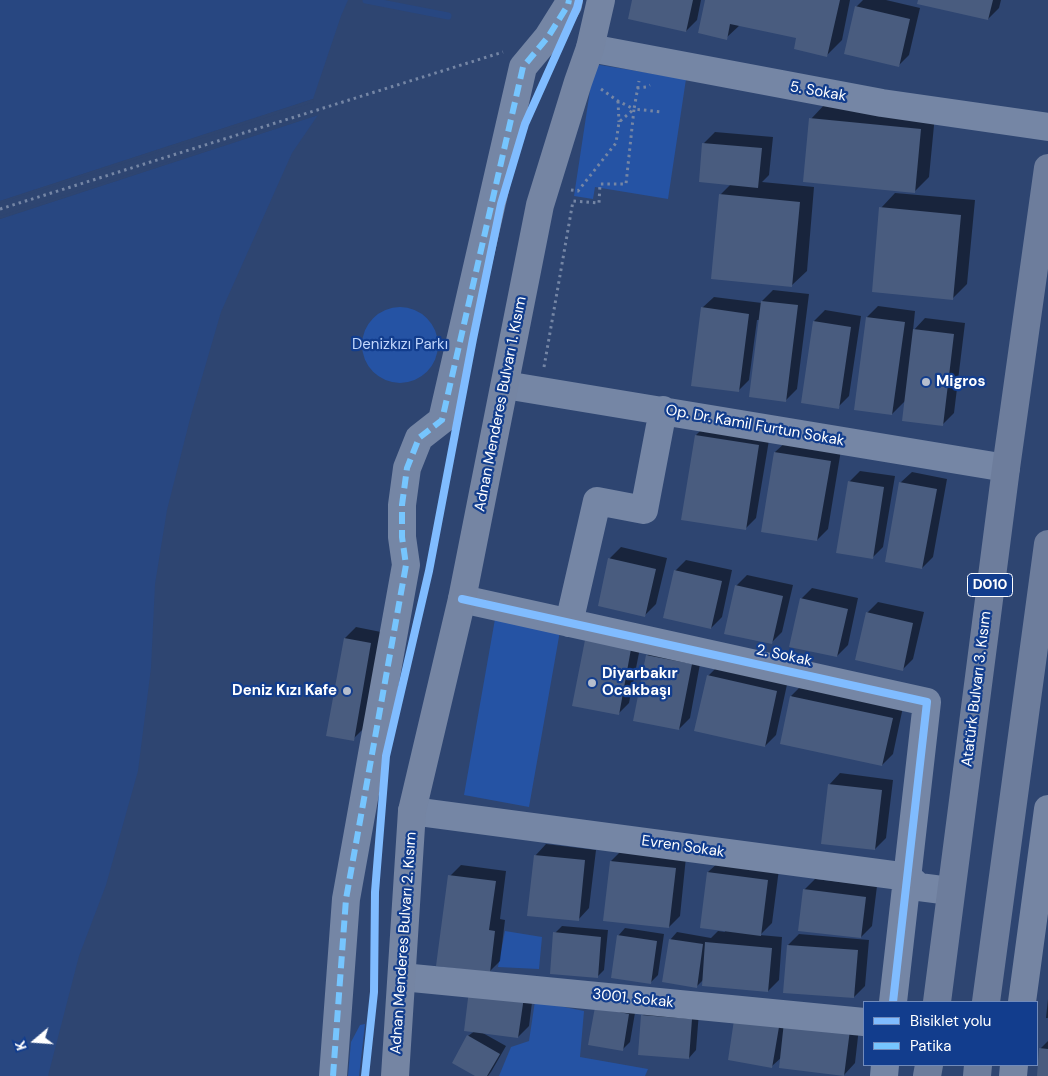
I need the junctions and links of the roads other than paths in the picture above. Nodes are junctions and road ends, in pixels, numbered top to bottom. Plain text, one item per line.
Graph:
1 (569, 0) edge
2 (601, 0) edge
3 (590, 48) junction
4 (1048, 127) edge
5 (1048, 168) edge
6 (505, 385) junction
7 (663, 410) junction
8 (1006, 468) junction
9 (1048, 544) edge
10 (462, 599) junction
11 (569, 623) junction
12 (1048, 809) edge
13 (412, 811) junction
14 (908, 877) junction
15 (950, 891) junction
16 (1040, 930) edge
17 (402, 977) junction
18 (893, 1001) edge
19 (937, 1001) edge
20 (986, 1001) edge
21 (1022, 1001) edge
22 (863, 1022) edge
23 (333, 1076) edge
24 (395, 1076) edge

1 - 23 street
2 - 3 main road, Adnan Menderes Bulvarı 1. Kısım
3 - 4 street, 5. Sokak
3 - 6 main road, Adnan Menderes Bulvarı 1. Kısım
5 - 8 highway, Atatürk Bulvarı 3. Kısım / D010
6 - 7 street, Op. Dr. Kamil Furtun Sokak
6 - 10 main road, Adnan Menderes Bulvarı 1. Kısım
7 - 8 street, Op. Dr. Kamil Furtun Sokak
7 - 11 street
8 - 15 highway, Atatürk Bulvarı 3. Kısım / D010
9 - 20 highway
10 - 11 street, 2. Sokak
10 - 13 main road, Adnan Menderes Bulvarı 1. Kısım
11 - 14 street, 2. Sokak
12 - 16 main road
13 - 14 street, Evren Sokak
13 - 17 main road, Adnan Menderes Bulvarı 2. Kısım
14 - 15 street, Evren Sokak
14 - 18 street
15 - 19 highway, Atatürk Bulvarı 3. Kısım / D010
16 - 21 main road
17 - 22 street, 3001. Sokak
17 - 24 main road, Adnan Menderes Bulvarı 2. Kısım

